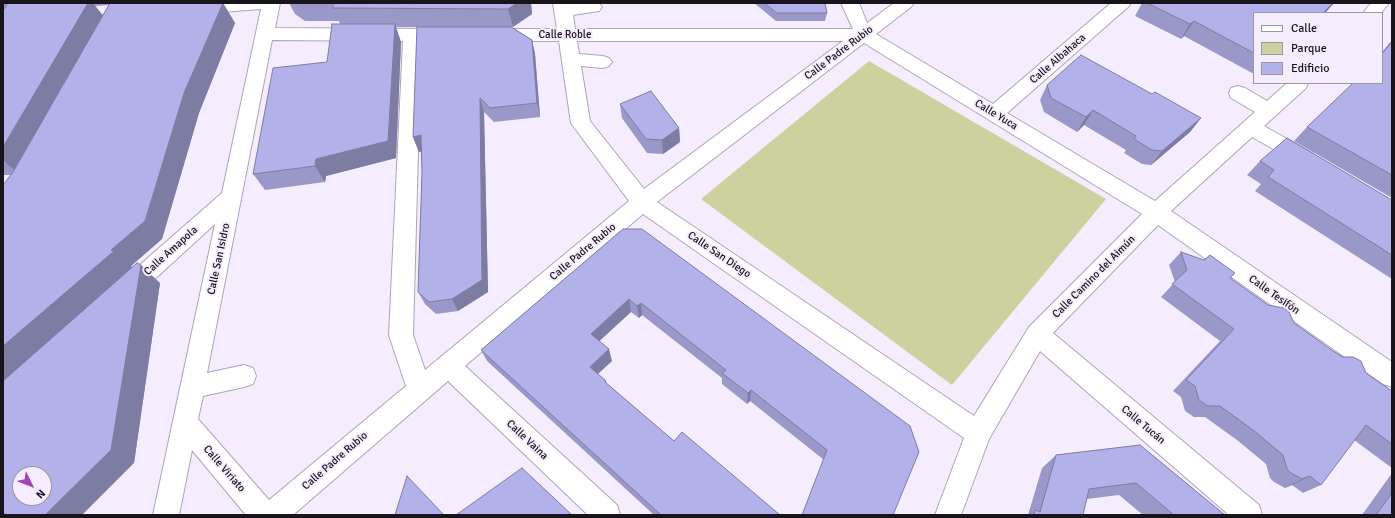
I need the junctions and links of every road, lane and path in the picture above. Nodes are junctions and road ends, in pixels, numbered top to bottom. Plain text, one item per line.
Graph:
1 (271, 3) edge
2 (850, 3) edge
3 (905, 3) edge
4 (1122, 3) edge
5 (1380, 3) edge
6 (562, 6) edge
7 (593, 7) dead end
8 (177, 9) edge
9 (1373, 12) edge
10 (265, 34) junction
11 (864, 34) junction
12 (412, 35) junction
13 (567, 35) junction
14 (571, 60) junction
15 (602, 62) dead end
16 (1299, 84) edge
17 (1238, 93) dead end
18 (1269, 111) junction
19 (994, 114) junction
20 (1251, 127) junction
21 (1318, 166) edge
22 (231, 197) junction
23 (642, 202) junction
24 (1157, 213) junction
25 (108, 307) edge
26 (1037, 334) junction
27 (448, 366) junction
28 (244, 376) dead end
29 (1392, 376) edge
30 (192, 387) junction
31 (419, 389) junction
32 (185, 423) junction
33 (978, 433) junction
34 (166, 515) edge
35 (264, 515) edge
36 (272, 515) edge
37 (607, 515) edge
38 (948, 515) edge
39 (1249, 515) edge

1 - 8 street
1 - 10 street, Calle San Isidro
2 - 11 street
3 - 11 street, Calle Padre Rubio
4 - 19 street, Calle Albahaca
5 - 9 street
6 - 7 street
6 - 13 street, Calle San Diego
10 - 12 street, Calle Roble
10 - 22 street, Calle San Isidro
11 - 13 street, Calle Roble
11 - 19 street, Calle Yuca
11 - 23 street, Calle Padre Rubio
12 - 13 street, Calle Roble
12 - 31 street
13 - 14 street, Calle San Diego
14 - 15 street
14 - 23 street, Calle San Diego
16 - 18 street, Calle Camino del Aimún
17 - 18 street
18 - 20 street, Calle Camino del Aimún
19 - 24 street, Calle Yuca
20 - 21 street
20 - 24 street, Calle Camino del Aimún
22 - 25 street, Calle Amapola
22 - 30 street, Calle San Isidro
23 - 27 street, Calle Padre Rubio
23 - 33 street, Calle San Diego
24 - 26 street, Calle Camino del Aimún
24 - 29 street, Calle Tesifón
26 - 33 street, Calle Camino del Aimún
26 - 39 street, Calle Tucán
27 - 31 street, Calle Padre Rubio
27 - 37 street, Calle Vaina
28 - 30 street
30 - 32 street, Calle San Isidro
31 - 36 street, Calle Padre Rubio
32 - 34 street, Calle San Isidro
32 - 35 street, Calle Viriato
33 - 38 street, Calle Camino del Aimún

